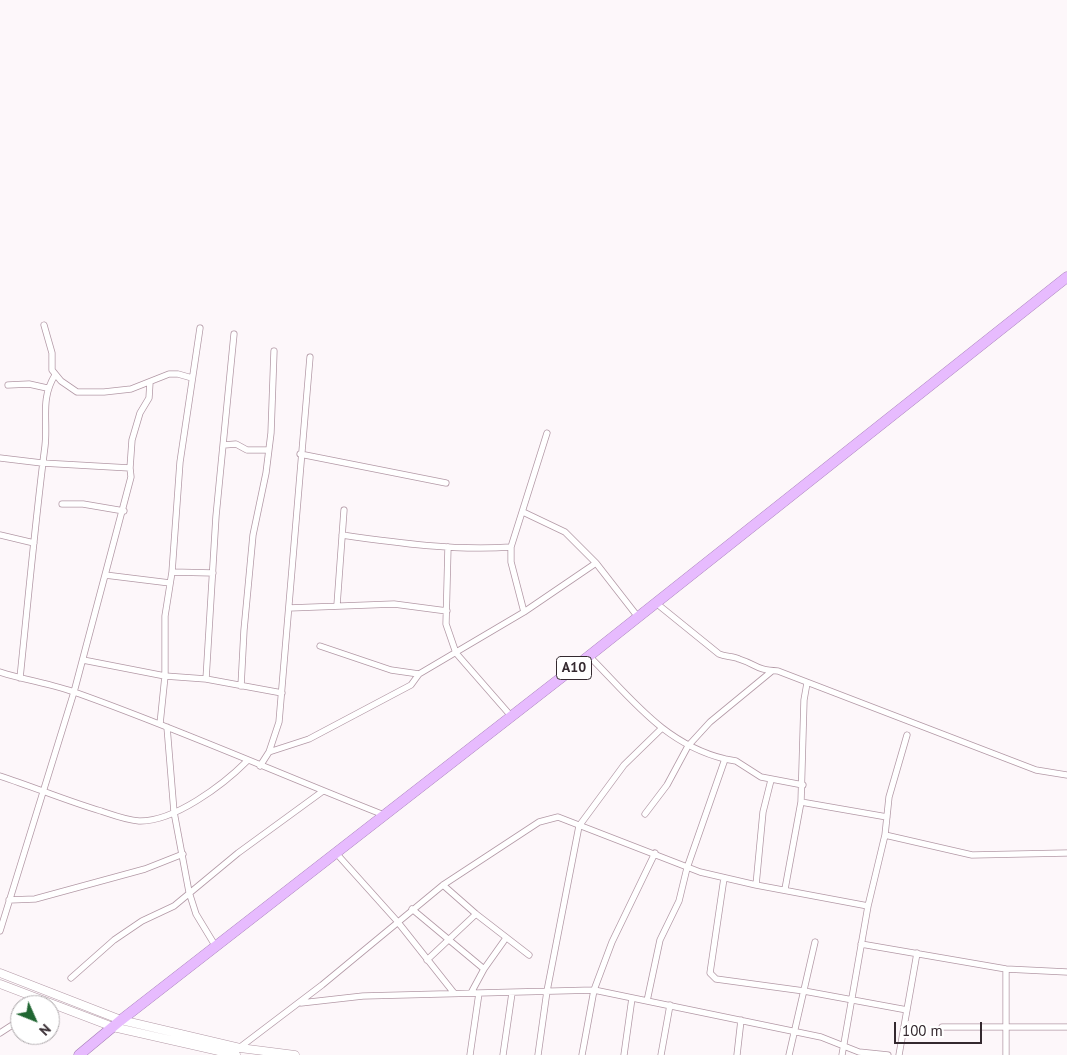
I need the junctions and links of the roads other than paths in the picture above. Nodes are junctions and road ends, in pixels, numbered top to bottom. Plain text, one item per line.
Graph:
1 (1067, 277) edge
2 (44, 325) dead end
3 (200, 328) dead end
4 (234, 334) dead end
5 (274, 351) dead end
6 (310, 356) dead end
7 (54, 375) junction
8 (192, 378) junction
9 (150, 382) junction
10 (8, 385) dead end
11 (47, 388) junction
12 (547, 433) dead end
13 (224, 445) junction
14 (268, 450) junction
15 (300, 454) junction
16 (0, 458) edge
17 (42, 463) junction
18 (130, 468) junction
19 (446, 483) dead end
20 (62, 504) dead end
21 (344, 510) dead end
22 (124, 511) junction
23 (523, 512) junction
24 (0, 535) edge
25 (342, 536) junction
26 (34, 543) junction
27 (448, 547) junction
28 (511, 547) junction
29 (596, 563) junction
30 (172, 572) junction
31 (213, 573) junction
32 (105, 575) junction
33 (170, 584) junction
34 (656, 603) junction
35 (336, 605) junction
36 (289, 608) junction
37 (446, 611) junction
38 (524, 612) junction
39 (638, 617) junction
40 (320, 646) dead end
41 (456, 653) junction
42 (589, 656) junction
43 (83, 660) junction
44 (772, 671) junction
45 (0, 672) edge
46 (419, 674) junction
47 (164, 676) junction
48 (20, 678) junction
49 (206, 679) junction
50 (807, 682) junction
51 (242, 686) junction
52 (74, 692) junction
53 (282, 693) junction
54 (511, 716) junction
55 (160, 724) junction
56 (167, 727) junction
57 (661, 729) junction
58 (907, 735) dead end
59 (688, 746) junction
60 (269, 752) junction
61 (725, 759) junction
62 (247, 761) junction
63 (260, 766) junction
64 (1067, 775) edge
65 (0, 776) edge
66 (771, 780) junction
67 (803, 785) junction
68 (324, 791) junction
69 (44, 792) junction
70 (801, 802) junction
71 (174, 812) junction
72 (645, 814) dead end
73 (384, 815) junction
74 (887, 817) junction
75 (578, 826) junction
76 (885, 835) junction
77 (336, 853) junction
78 (655, 853) junction
79 (1067, 853) edge
80 (183, 854) junction
81 (687, 868) junction
82 (724, 878) junction
83 (443, 885) junction
84 (756, 885) junction
85 (785, 890) junction
86 (189, 892) junction
87 (9, 900) junction
88 (868, 906) junction
89 (412, 909) junction
90 (476, 914) junction
91 (397, 921) junction
92 (0, 931) edge
93 (506, 938) junction
94 (448, 941) junction
95 (815, 942) dead end
96 (861, 944) junction
97 (216, 947) junction
98 (917, 954) junction
99 (529, 955) dead end
100 (427, 960) junction
101 (484, 969) junction
102 (1006, 969) junction
103 (1067, 972) edge
104 (0, 974) edge
105 (71, 978) dead end
106 (0, 984) edge
107 (594, 990) junction
108 (547, 991) junction
109 (804, 991) junction
110 (471, 993) junction
111 (479, 993) junction
112 (512, 993) junction
113 (454, 994) junction
114 (22, 995) edge
115 (632, 998) junction
116 (852, 1000) junction
117 (646, 1001) junction
118 (298, 1004) junction
119 (670, 1005) junction
120 (60, 1008) edge
121 (907, 1010) junction
122 (742, 1020) junction
123 (117, 1023) junction
124 (942, 1026) dead end
125 (1006, 1026) junction
126 (1067, 1027) edge
127 (794, 1031) junction
128 (844, 1047) junction
129 (235, 1053) edge
130 (79, 1055) edge
131 (295, 1055) edge
132 (470, 1055) edge
133 (503, 1055) edge
134 (538, 1055) edge
135 (582, 1055) edge
136 (624, 1055) edge
137 (661, 1055) edge
138 (737, 1055) edge
139 (790, 1055) edge
140 (842, 1055) edge
141 (888, 1055) edge
142 (899, 1055) edge
143 (1006, 1055) edge

1 - 34 highway, A10
2 - 7 street
3 - 8 street
4 - 13 street
5 - 14 street
6 - 15 street
7 - 9 street
7 - 11 street
8 - 9 street
8 - 30 street
9 - 18 street
10 - 11 street
11 - 17 street
12 - 23 street
13 - 14 street
13 - 31 street
14 - 51 street
15 - 19 street
15 - 36 street
16 - 17 street
17 - 18 street
17 - 26 street
18 - 22 street
20 - 22 street
21 - 25 street
22 - 32 street
23 - 28 street
23 - 29 street
24 - 26 street
25 - 27 street
25 - 35 street
26 - 48 street
27 - 28 street
27 - 37 street
28 - 38 street
29 - 38 street
29 - 39 street
30 - 31 street
30 - 33 street
31 - 49 street
32 - 33 street
32 - 43 street
33 - 47 street
34 - 39 highway, A10
34 - 44 street
35 - 36 street
35 - 37 street
36 - 53 street
37 - 41 street
38 - 41 street
39 - 42 highway, A10
40 - 46 street
41 - 46 street
41 - 54 street
42 - 54 highway, A10
42 - 57 street
43 - 47 street
43 - 52 street
44 - 50 street
44 - 59 street
45 - 48 street
46 - 60 street
47 - 49 street
47 - 55 street
48 - 52 street
49 - 51 street
50 - 64 street
50 - 67 street
51 - 53 street
52 - 55 street
52 - 69 street
53 - 60 street
54 - 73 highway, A10
55 - 56 street
56 - 62 street
56 - 71 street
57 - 59 street
57 - 75 street
58 - 74 street
59 - 61 street
59 - 72 street
60 - 63 street
61 - 66 street
61 - 81 street
62 - 63 street
62 - 71 street
63 - 68 street
65 - 69 street
66 - 67 street
66 - 84 street
67 - 70 street
68 - 73 street
68 - 86 street
69 - 71 street
69 - 87 street
70 - 74 street
70 - 85 street
71 - 80 street
73 - 77 highway, A10
74 - 76 street
75 - 78 street
75 - 83 street
75 - 108 street
76 - 79 street
76 - 88 street
77 - 91 street
77 - 97 highway, A10
78 - 81 street
78 - 107 street
80 - 86 street
80 - 87 street
81 - 82 street
81 - 117 street
82 - 84 street
82 - 109 street
83 - 89 street
83 - 90 street
84 - 85 street
85 - 88 street
86 - 97 street
86 - 105 street
87 - 92 street
88 - 96 street
89 - 91 street
89 - 94 street
90 - 93 street
90 - 94 street
91 - 100 street
91 - 118 street
93 - 99 street
93 - 101 street
94 - 100 street
94 - 101 street
95 - 109 street
96 - 98 street
96 - 116 street
97 - 123 highway, A10
98 - 102 street
98 - 121 street
100 - 113 street
101 - 110 street
102 - 103 street
102 - 125 street
104 - 123 main road
106 - 114 main road
107 - 108 street
107 - 115 street
107 - 135 street
108 - 112 street
108 - 134 street
109 - 116 street
109 - 127 street
110 - 111 street
110 - 113 street
111 - 112 street
111 - 132 street
112 - 133 street
113 - 118 street
115 - 117 street
115 - 136 street
116 - 121 street
116 - 128 street
117 - 119 street
118 - 129 street
119 - 122 street
119 - 137 street
120 - 123 main road
121 - 142 street
122 - 127 street
122 - 138 street
123 - 129 main road
123 - 130 highway, A10
124 - 125 street
125 - 126 street
125 - 143 street
127 - 128 street
127 - 139 street
128 - 140 street
128 - 141 street
129 - 131 main road

